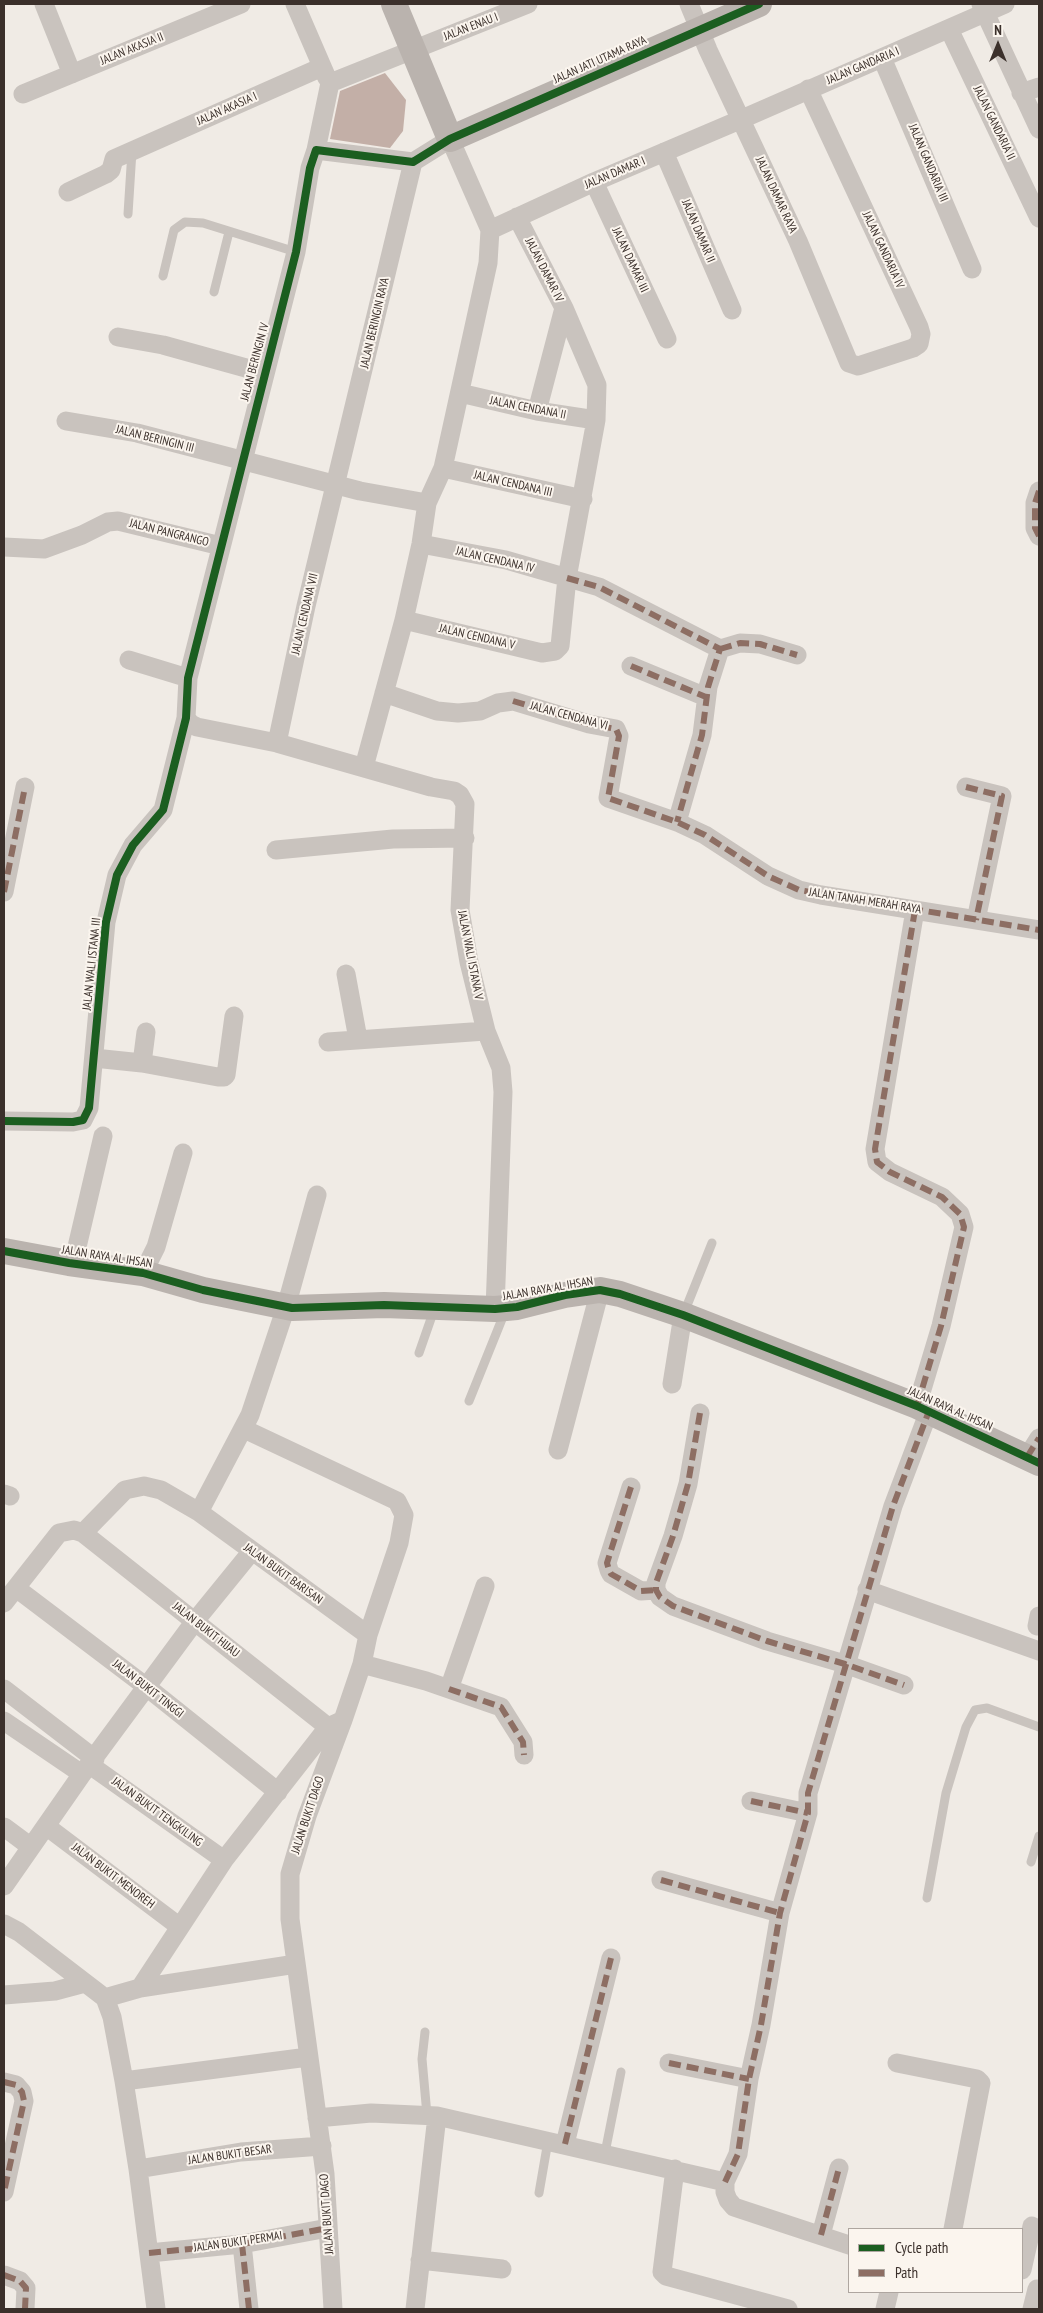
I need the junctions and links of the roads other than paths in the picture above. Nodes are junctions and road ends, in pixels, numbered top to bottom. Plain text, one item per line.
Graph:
1 (44, 4) edge
2 (241, 4) edge
3 (295, 4) edge
4 (394, 4) edge
5 (528, 4) edge
6 (689, 4) edge
7 (759, 4) edge
8 (1005, 4) edge
9 (983, 8) edge
10 (496, 10) edge
11 (699, 28) junction
12 (949, 29) junction
13 (414, 51) junction
14 (882, 58) junction
15 (72, 74) junction
16 (326, 75) junction
17 (1039, 87) edge
18 (808, 89) junction
19 (1021, 93) junction
20 (23, 94) dead end
21 (742, 119) junction
22 (1039, 129) edge
23 (450, 139) junction
24 (316, 150) junction
25 (132, 151) junction
26 (664, 152) junction
27 (413, 162) junction
28 (594, 182) junction
29 (68, 192) dead end
30 (128, 214) dead end
31 (517, 217) junction
32 (1039, 218) edge
33 (490, 230) junction
34 (229, 232) junction
35 (296, 252) junction
36 (972, 269) dead end
37 (163, 276) dead end
38 (214, 292) dead end
39 (564, 308) junction
40 (732, 310) dead end
41 (118, 337) dead end
42 (667, 339) dead end
43 (849, 363) joint
44 (264, 373) junction
45 (460, 393) junction
46 (537, 411) junction
47 (596, 420) junction
48 (66, 422) dead end
49 (243, 459) junction
50 (443, 468) junction
51 (336, 484) junction
52 (1039, 491) edge
53 (583, 499) junction
54 (427, 503) junction
55 (1039, 536) edge
56 (421, 544) junction
57 (221, 546) junction
58 (4, 547) edge
59 (567, 578) junction
60 (404, 620) junction
61 (720, 649) junction
62 (797, 655) dead end
63 (129, 660) dead end
64 (631, 666) dead end
65 (188, 678) junction
66 (384, 693) junction
67 (706, 697) junction
68 (186, 718) junction
69 (277, 744) junction
70 (364, 767) junction
71 (25, 787) dead end
72 (966, 788) dead end
73 (677, 822) junction
74 (465, 838) junction
75 (276, 850) dead end
76 (4, 892) edge
77 (916, 910) junction
78 (976, 920) junction
79 (1039, 930) edge
80 (346, 974) dead end
81 (234, 1016) dead end
82 (146, 1032) dead end
83 (486, 1032) junction
84 (358, 1039) junction
85 (328, 1042) dead end
86 (94, 1058) junction
87 (142, 1063) junction
88 (4, 1121) edge
89 (103, 1136) dead end
90 (183, 1154) dead end
91 (317, 1195) dead end
92 (712, 1243) dead end
93 (4, 1251) edge
94 (73, 1264) junction
95 (143, 1273) junction
96 (600, 1290) junction
97 (289, 1307) junction
98 (434, 1307) junction
99 (502, 1312) junction
100 (684, 1315) junction
101 (419, 1353) dead end
102 (672, 1384) dead end
103 (469, 1401) dead end
104 (923, 1408) junction
105 (700, 1413) dead end
106 (244, 1429) junction
107 (558, 1450) dead end
108 (1035, 1453) edge
109 (631, 1488) dead end
110 (199, 1512) junction
111 (84, 1533) junction
112 (252, 1551) junction
113 (485, 1586) dead end
114 (16, 1588) junction
115 (656, 1590) junction
116 (867, 1590) junction
117 (4, 1603) edge
118 (195, 1621) junction
119 (368, 1635) junction
120 (1039, 1651) edge
121 (362, 1664) junction
122 (845, 1664) junction
123 (904, 1685) dead end
124 (148, 1688) junction
125 (448, 1689) junction
126 (4, 1690) edge
127 (4, 1721) edge
128 (335, 1723) junction
129 (1039, 1727) edge
130 (524, 1755) dead end
131 (89, 1766) junction
132 (278, 1792) junction
133 (751, 1800) dead end
134 (808, 1814) junction
135 (46, 1826) junction
136 (4, 1827) edge
137 (1039, 1836) edge
138 (31, 1847) junction
139 (224, 1860) junction
140 (1031, 1862) dead end
141 (661, 1880) dead end
142 (4, 1886) edge
143 (927, 1898) dead end
144 (780, 1913) junction
145 (4, 1924) edge
146 (180, 1926) junction
147 (611, 1958) dead end
148 (296, 1964) junction
149 (86, 1983) junction
150 (140, 1988) junction
151 (4, 1994) edge
152 (105, 1998) junction
153 (425, 2032) dead end
154 (308, 2057) junction
155 (669, 2063) dead end
156 (897, 2063) dead end
157 (621, 2072) dead end
158 (749, 2079) junction
159 (124, 2081) junction
160 (4, 2082) edge
161 (432, 2115) junction
162 (317, 2118) junction
163 (557, 2142) junction
164 (322, 2146) junction
165 (604, 2153) junction
166 (840, 2168) dead end
167 (138, 2169) junction
168 (675, 2169) junction
169 (726, 2182) junction
170 (4, 2192) edge
171 (539, 2193) dead end
172 (1032, 2226) dead end
173 (328, 2228) junction
174 (953, 2228) edge
175 (821, 2235) junction
176 (242, 2244) junction
177 (848, 2244) edge
178 (148, 2253) junction
179 (420, 2260) junction
180 (1023, 2266) edge
181 (502, 2269) dead end
182 (4, 2275) edge
183 (1033, 2288) edge
184 (889, 2293) edge
185 (25, 2309) edge
186 (156, 2309) edge
187 (248, 2309) edge
188 (333, 2309) edge
189 (415, 2309) edge
190 (788, 2309) edge
191 (885, 2309) edge
192 (1032, 2309) edge

1 - 15 street
2 - 15 street, JALAN AKASIA II
3 - 16 street
4 - 13 street
5 - 10 street, JALAN ENAU I
6 - 11 street, JALAN DAMAR RAYA
7 - 11 street, JALAN JATI UTAMA RAYA
8 - 9 street, JALAN GANDARIA I
9 - 12 street, JALAN GANDARIA I
9 - 19 street
10 - 13 street, JALAN ENAU I
11 - 21 street, JALAN DAMAR RAYA
11 - 23 street, JALAN JATI UTAMA RAYA
12 - 14 street, JALAN GANDARIA I
12 - 32 street, JALAN GANDARIA II
13 - 16 street, JALAN ENAU I
13 - 23 street
14 - 18 street, JALAN GANDARIA I
14 - 36 street, JALAN GANDARIA III
15 - 20 street, JALAN AKASIA II
16 - 24 street, JALAN BERINGIN IV
16 - 25 street, JALAN AKASIA I
17 - 19 street
18 - 21 street, JALAN GANDARIA I
18 - 43 street, JALAN GANDARIA IV
19 - 22 street
21 - 26 street, JALAN DAMAR I
21 - 43 street, JALAN DAMAR RAYA
23 - 27 street
23 - 33 street
24 - 27 street
24 - 35 street, JALAN BERINGIN IV
25 - 29 street, JALAN AKASIA I
25 - 30 lane
26 - 28 street, JALAN DAMAR I
26 - 40 street, JALAN DAMAR II
27 - 51 street, JALAN BERINGIN RAYA
28 - 31 street, JALAN DAMAR I
28 - 42 street, JALAN DAMAR III
31 - 33 street, JALAN DAMAR I
31 - 39 street, JALAN DAMAR IV
33 - 45 street
34 - 35 lane
34 - 37 lane
34 - 38 lane
35 - 44 street, JALAN BERINGIN IV
39 - 46 street, JALAN DAMAR IV
39 - 47 street
41 - 44 street
44 - 49 street, JALAN BERINGIN IV
45 - 46 street, JALAN CENDANA II
45 - 50 street
46 - 47 street, JALAN CENDANA II
47 - 53 street
48 - 49 street, JALAN BERINGIN III
49 - 51 street, JALAN BERINGIN III
49 - 57 street, JALAN BERINGIN IV
50 - 53 street, JALAN CENDANA III
50 - 54 street
51 - 54 street, JALAN BERINGIN III
51 - 69 street, JALAN CENDANA VII
52 - 55 street
53 - 59 street
54 - 56 street
56 - 59 street, JALAN CENDANA IV
56 - 60 street
57 - 58 street, JALAN PANGRANGO
57 - 65 street, JALAN BERINGIN IV
59 - 60 street, JALAN CENDANA V
59 - 61 street, JALAN CENDANA IV
60 - 66 street
61 - 62 street
61 - 67 street
63 - 65 street
64 - 67 street
65 - 68 street, JALAN BERINGIN IV
66 - 70 street
66 - 73 street, JALAN CENDANA VI
67 - 73 street
68 - 69 street, JALAN WALI ISTANA V
68 - 86 street, JALAN WALI ISTANA III
69 - 70 street, JALAN WALI ISTANA V
70 - 74 street, JALAN WALI ISTANA V
71 - 76 street
72 - 78 street
73 - 77 street, JALAN TANAH MERAH RAYA
74 - 75 street
74 - 83 street, JALAN WALI ISTANA V
77 - 78 street, JALAN TANAH MERAH RAYA
77 - 104 street
78 - 79 street, JALAN TANAH MERAH RAYA
80 - 84 street
81 - 87 street
82 - 87 street
83 - 84 street
83 - 99 street, JALAN WALI ISTANA V
84 - 85 street
86 - 87 street
86 - 88 street, JALAN WALI ISTANA III
89 - 94 street
90 - 95 street
91 - 97 street
92 - 100 lane
93 - 94 street, JALAN RAYA AL IHSAN
94 - 95 street, JALAN RAYA AL IHSAN
95 - 97 street, JALAN RAYA AL IHSAN
96 - 99 street, JALAN RAYA AL IHSAN
96 - 100 street, JALAN RAYA AL IHSAN
96 - 107 street
97 - 98 street, JALAN RAYA AL IHSAN
97 - 106 street
98 - 99 street, JALAN RAYA AL IHSAN
98 - 101 lane
99 - 103 lane
100 - 102 street
100 - 104 street, JALAN RAYA AL IHSAN
104 - 108 street, JALAN RAYA AL IHSAN
104 - 116 street
105 - 115 street
106 - 110 street
106 - 119 street, JALAN BUKIT DAGO
109 - 115 street
110 - 111 street, JALAN BUKIT BARISAN
110 - 112 street, JALAN BUKIT BARISAN
111 - 114 street
111 - 118 street, JALAN BUKIT HIJAU
112 - 118 street
112 - 119 street, JALAN BUKIT BARISAN
113 - 125 street
114 - 117 street
114 - 124 street, JALAN BUKIT TINGGI
115 - 122 street
116 - 120 street
116 - 122 street
118 - 124 street
118 - 128 street, JALAN BUKIT HIJAU
119 - 121 street, JALAN BUKIT DAGO
121 - 125 street
121 - 128 street, JALAN BUKIT DAGO
122 - 123 street
122 - 134 street
124 - 131 street
124 - 132 street, JALAN BUKIT TINGGI
125 - 130 street
126 - 131 street, JALAN BUKIT TENGKILING
127 - 131 street
128 - 132 street
128 - 148 street, JALAN BUKIT DAGO
129 - 143 lane
131 - 135 street
131 - 139 street, JALAN BUKIT TENGKILING
132 - 139 street
133 - 134 street
134 - 144 street
135 - 138 street
135 - 146 street, JALAN BUKIT MENOREH
136 - 138 street
137 - 140 lane
138 - 142 street
139 - 146 street
141 - 144 street
144 - 158 street
145 - 149 street
146 - 150 street
147 - 163 street
148 - 150 street
148 - 154 street, JALAN BUKIT DAGO
149 - 151 street
149 - 152 street
150 - 152 street
152 - 159 street
153 - 161 lane
154 - 159 street
154 - 162 street, JALAN BUKIT DAGO
155 - 158 street
156 - 174 street
157 - 165 lane
158 - 169 street
159 - 167 street
160 - 170 street
161 - 162 street
161 - 163 street
161 - 179 street
162 - 164 street, JALAN BUKIT DAGO
163 - 165 street
163 - 171 lane
164 - 167 street, JALAN BUKIT BESAR
164 - 173 street, JALAN BUKIT DAGO
165 - 168 street
166 - 175 street
167 - 178 street
168 - 169 street
168 - 190 street
169 - 175 street
172 - 180 street
173 - 176 street, JALAN BUKIT PERMAI
173 - 188 street, JALAN BUKIT DAGO
175 - 177 street
176 - 178 street, JALAN BUKIT PERMAI
176 - 187 street
178 - 186 street
179 - 181 street
179 - 189 street
182 - 185 street
183 - 192 street
184 - 191 street

